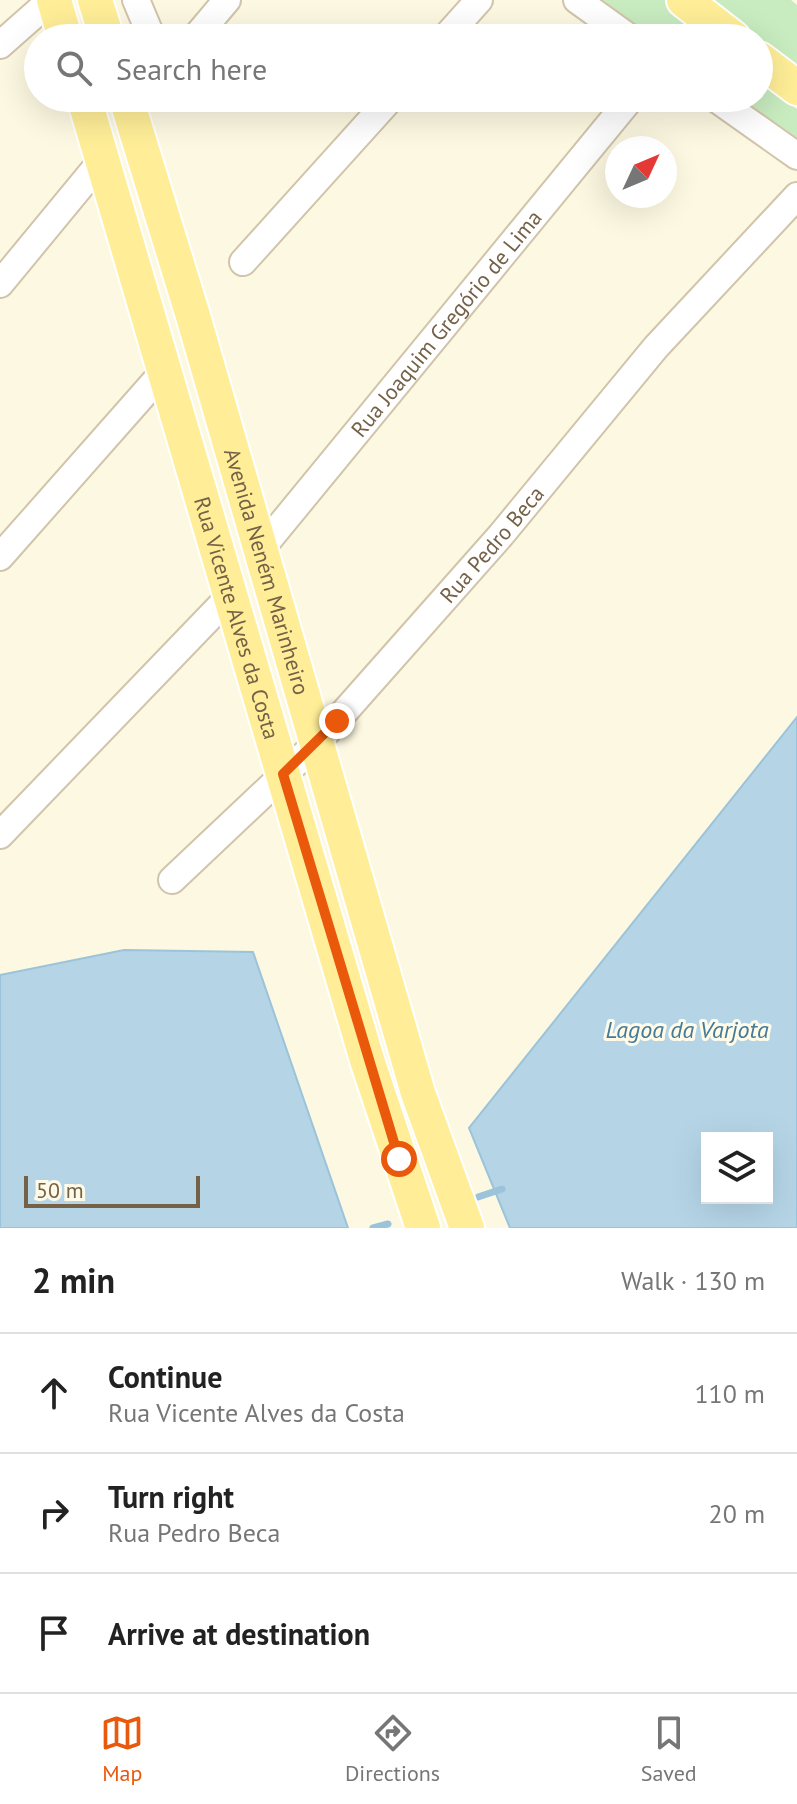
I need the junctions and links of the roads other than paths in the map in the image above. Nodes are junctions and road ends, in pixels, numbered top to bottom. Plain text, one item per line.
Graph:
1 (52, 0) edge
2 (95, 0) edge
3 (136, 0) edge
4 (227, 0) edge
5 (479, 0) edge
6 (577, 0) edge
7 (684, 0) edge
8 (24, 24) edge
9 (24, 24) edge
10 (60, 24) edge
11 (103, 24) edge
12 (146, 24) edge
13 (207, 24) edge
14 (458, 24) edge
15 (610, 24) edge
16 (715, 24) edge
17 (0, 45) edge
18 (773, 70) edge
19 (797, 88) edge
20 (88, 112) edge
21 (137, 112) edge
22 (378, 112) edge
23 (620, 112) edge
24 (735, 112) edge
25 (797, 156) edge
26 (103, 159) junction
27 (797, 196) edge
28 (243, 262) dead end
29 (0, 284) edge
30 (166, 369) junction
31 (261, 549) junction
32 (0, 557) edge
33 (231, 595) junction
34 (316, 744) junction
35 (283, 774) junction
36 (0, 835) edge
37 (172, 880) dead end
38 (423, 1228) edge
39 (467, 1228) edge

1 - 8 street
1 - 10 main road
2 - 11 main road
3 - 12 street
4 - 13 street
5 - 14 street
6 - 15 street
7 - 16 main road
9 - 17 street
18 - 19 main road
20 - 26 main road, Rua Vicente Alves da Costa
21 - 31 main road, Avenida Neném Marinheiro
22 - 28 street
23 - 31 street, Rua Joaquim Gregório de Lima
24 - 25 street
26 - 29 street
26 - 30 main road, Rua Vicente Alves da Costa
27 - 34 street, Rua Pedro Beca
30 - 32 street
30 - 33 main road, Rua Vicente Alves da Costa
31 - 34 main road, Avenida Neném Marinheiro
33 - 35 main road, Rua Vicente Alves da Costa
33 - 36 street
34 - 35 street, Rua Pedro Beca
34 - 39 main road, Avenida Neném Marinheiro
35 - 37 street, Rua Pedro Beca
35 - 38 main road, Rua Vicente Alves da Costa

